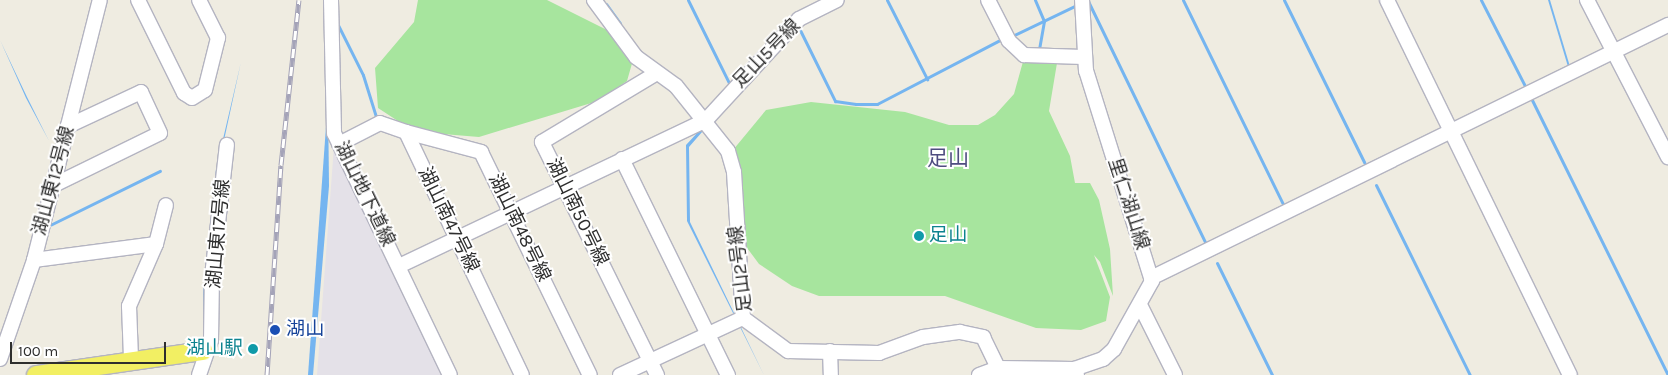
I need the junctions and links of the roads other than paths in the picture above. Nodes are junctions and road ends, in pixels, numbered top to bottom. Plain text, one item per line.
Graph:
1 (100, 0) edge
2 (138, 0) edge
3 (199, 0) edge
4 (331, 0) edge
5 (594, 0) edge
6 (837, 0) edge
7 (988, 0) edge
8 (1082, 0) edge
9 (1387, 0) edge
10 (1587, 0) edge
11 (1668, 25) edge
12 (1614, 51) junction
13 (1083, 57) junction
14 (657, 73) junction
15 (706, 120) junction
16 (68, 126) junction
17 (1452, 131) junction
18 (406, 132) junction
19 (339, 144) junction
20 (227, 145) dead end
21 (1668, 157) edge
22 (622, 159) junction
23 (52, 186) junction
24 (565, 186) junction
25 (166, 205) dead end
26 (512, 213) junction
27 (458, 238) junction
28 (156, 244) junction
29 (34, 260) junction
30 (398, 266) junction
31 (1151, 278) junction
32 (1141, 307) junction
33 (743, 318) junction
34 (708, 332) junction
35 (204, 351) junction
36 (830, 351) junction
37 (0, 359) edge
38 (131, 359) junction
39 (650, 360) junction
40 (998, 368) junction
41 (112, 369) edge
42 (1075, 372) edge
43 (36, 375) edge
44 (199, 375) edge
45 (450, 375) edge
46 (522, 375) edge
47 (590, 375) edge
48 (620, 375) edge
49 (657, 375) edge
50 (728, 375) edge
51 (832, 375) edge
52 (979, 375) edge
53 (1175, 375) edge
54 (1570, 375) edge

1 - 16 street, 湖山東12号線
2 - 3 street
4 - 19 street, 湖山地下道線
5 - 14 street, 足山2号線
6 - 15 street, 足山5号線
7 - 13 street
8 - 13 street, 里仁湖山線
9 - 17 street
10 - 12 street
11 - 12 street
12 - 17 street
12 - 21 street
13 - 31 street, 里仁湖山線
14 - 15 street, 足山2号線
14 - 24 street, 湖山南50号線
15 - 22 street
15 - 33 street, 足山2号線
16 - 23 street, 湖山東12号線
16 - 23 street
17 - 31 street
17 - 54 street
18 - 19 street
18 - 26 street, 湖山南48号線
18 - 27 street, 湖山南47号線
19 - 30 street, 湖山地下道線
20 - 35 street, 湖山東17号線
22 - 24 street
22 - 34 street
23 - 29 street, 湖山東12号線
24 - 26 street
24 - 39 street, 湖山南50号線
25 - 28 street
26 - 27 street
26 - 47 street, 湖山南48号線
27 - 30 street
27 - 46 street, 湖山南47号線
28 - 29 street
28 - 38 street
29 - 37 street, 湖山東12号線
30 - 45 street, 湖山地下道線
31 - 32 street
32 - 42 street
32 - 53 street
33 - 34 street
33 - 36 street, 足山2号線
34 - 39 street
34 - 50 street
35 - 38 main road
35 - 44 street, 湖山東17号線
36 - 40 street, 足山2号線
36 - 51 street
38 - 41 main road
39 - 48 street
39 - 49 street, 湖山南50号線
40 - 42 street
40 - 52 street
41 - 43 main road

